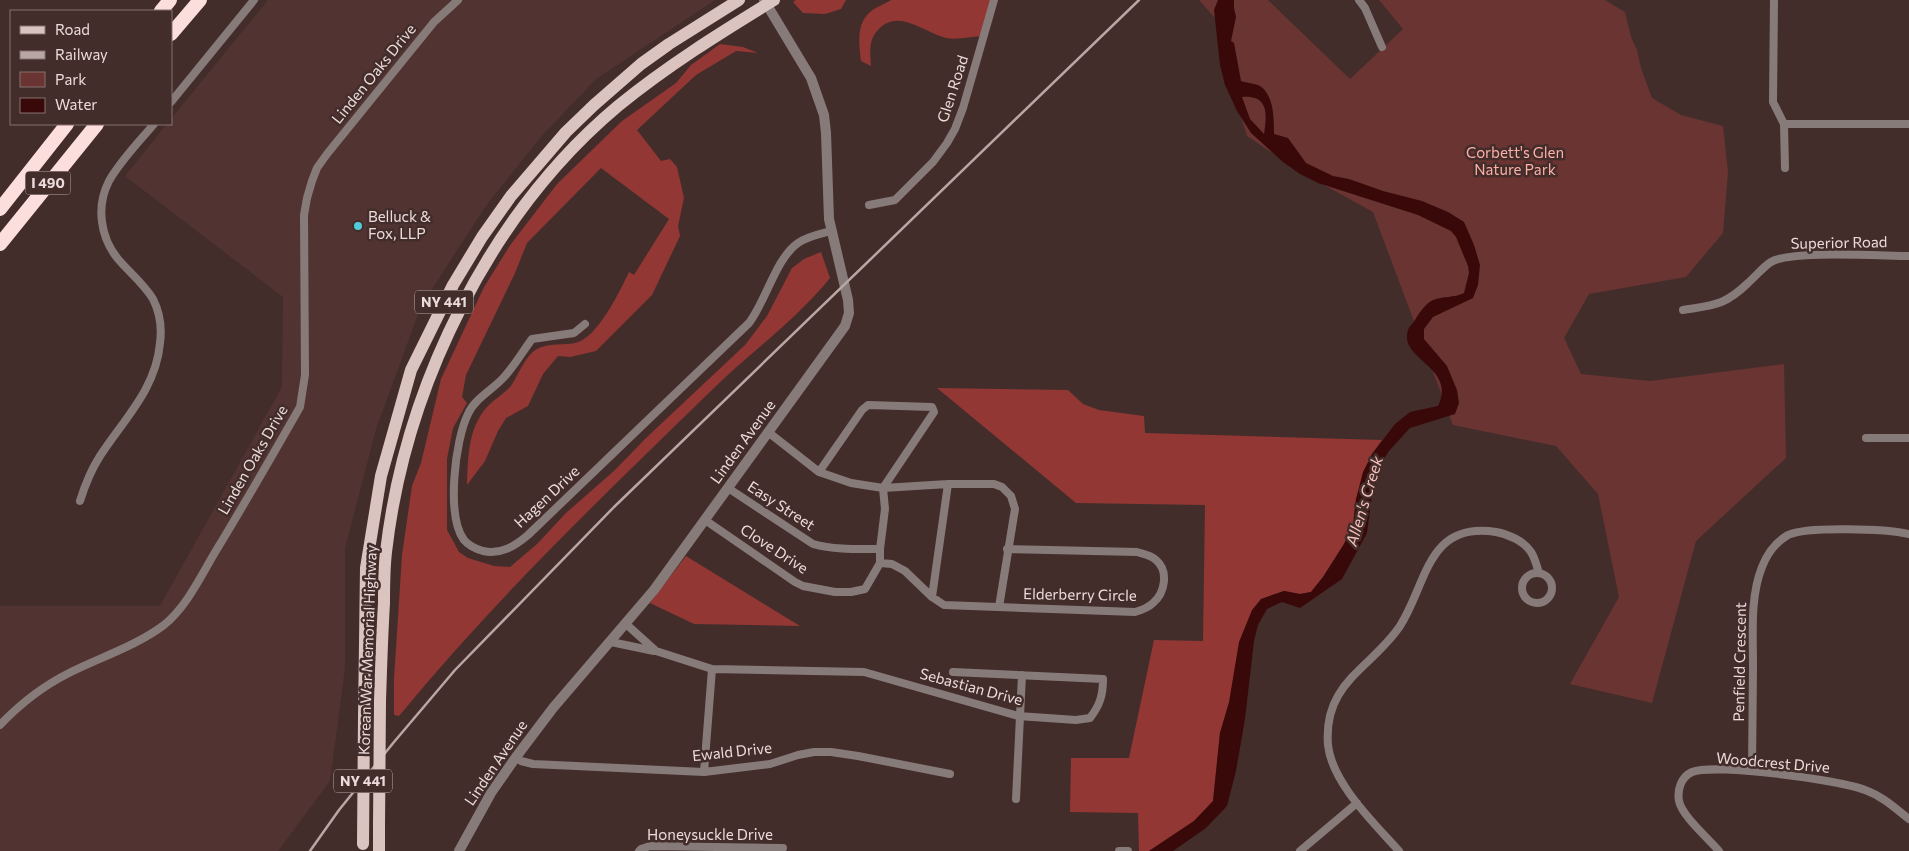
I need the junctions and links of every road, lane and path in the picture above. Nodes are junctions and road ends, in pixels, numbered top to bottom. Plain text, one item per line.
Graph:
1 (170, 0) edge
2 (200, 0) edge
3 (254, 0) edge
4 (458, 0) edge
5 (740, 0) edge
6 (994, 0) edge
7 (1359, 0) edge
8 (1774, 0) edge
9 (768, 2) edge
10 (162, 10) edge
11 (172, 33) edge
12 (1382, 47) dead end
13 (172, 101) edge
14 (1784, 124) junction
15 (1909, 124) edge
16 (66, 125) edge
17 (96, 125) edge
18 (153, 125) edge
19 (1785, 168) dead end
20 (869, 205) dead end
21 (0, 209) edge
22 (831, 230) junction
23 (0, 244) edge
24 (1909, 256) edge
25 (1682, 310) dead end
26 (585, 324) dead end
27 (768, 432) junction
28 (1866, 438) dead end
29 (1909, 438) edge
30 (819, 472) junction
31 (948, 484) junction
32 (728, 488) junction
33 (883, 488) junction
34 (80, 501) dead end
35 (705, 520) junction
36 (1909, 534) edge
37 (880, 549) junction
38 (1008, 549) junction
39 (880, 563) junction
40 (1539, 574) dead end
41 (932, 597) junction
42 (999, 607) junction
43 (626, 624) junction
44 (611, 642) junction
45 (656, 651) junction
46 (712, 669) junction
47 (953, 672) dead end
48 (1022, 675) junction
49 (1018, 716) junction
50 (0, 725) edge
51 (516, 757) junction
52 (704, 772) junction
53 (1752, 772) junction
54 (950, 774) dead end
55 (1016, 799) dead end
56 (1357, 803) junction
57 (1909, 819) edge
58 (363, 848) edge
59 (783, 848) dead end
60 (379, 851) edge
61 (460, 851) edge
62 (639, 851) edge
63 (1119, 851) edge
64 (1128, 851) edge
65 (1300, 851) edge
66 (1398, 851) edge
67 (1719, 851) edge

1 - 10 highway
2 - 11 highway
3 - 13 street
4 - 50 street, Linden Oaks Drive
5 - 58 main road, Korean War Memorial Highway / NY 441, bridge
6 - 20 street, Glen Road
7 - 12 street
8 - 14 street
9 - 22 street, Linden Avenue
9 - 60 main road, Korean War Memorial Highway / NY 441, bridge
14 - 15 street
14 - 19 street
16 - 21 highway, I 490
17 - 23 highway, I 490
18 - 34 street
22 - 26 street, Hagen Drive
22 - 27 street, Linden Avenue
24 - 25 street, Superior Road
27 - 30 street
27 - 32 street, Linden Avenue
28 - 29 street
30 - 33 street
30 - 33 street
31 - 33 street
31 - 38 street
31 - 41 street
32 - 35 street, Linden Avenue
32 - 37 street, Easy Street
33 - 37 street, Clove Drive
35 - 39 street, Clove Drive
35 - 43 street, Linden Avenue
36 - 53 street, Penfield Crescent
37 - 39 street, Clove Drive
38 - 42 street
38 - 42 street, Elderberry Circle
39 - 41 street, Elderberry Circle
40 - 56 street
41 - 42 street, Elderberry Circle
43 - 44 street, Linden Avenue
43 - 45 street, Sebastian Drive
44 - 45 street, Sebastian Drive
44 - 51 street, Linden Avenue
45 - 46 street, Sebastian Drive
46 - 49 street, Sebastian Drive
46 - 52 street
47 - 48 street, Sebastian Drive
48 - 49 street
48 - 49 street, Sebastian Drive
49 - 55 street
51 - 52 street, Ewald Drive
51 - 61 street, Linden Avenue
52 - 54 street, Ewald Drive
53 - 57 street, Woodcrest Drive
53 - 67 street, Woodcrest Drive
56 - 65 street
56 - 66 street
59 - 62 street, Honeysuckle Drive
63 - 64 street

